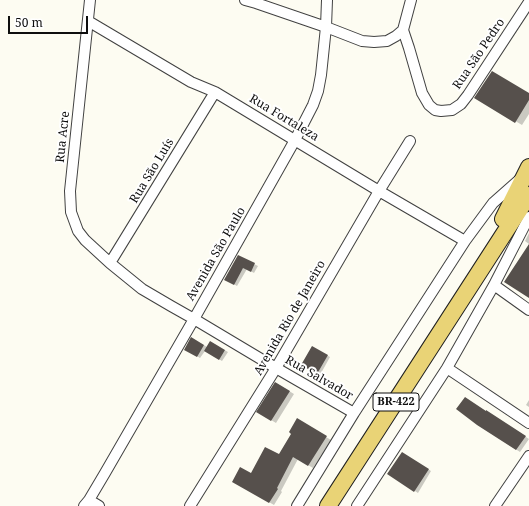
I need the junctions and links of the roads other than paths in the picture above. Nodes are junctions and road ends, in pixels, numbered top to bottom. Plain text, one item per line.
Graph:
1 (90, 0) edge
2 (245, 0) edge
3 (326, 0) edge
4 (411, 0) edge
5 (529, 2) edge
6 (88, 21) junction
7 (326, 27) junction
8 (403, 30) junction
9 (215, 92) junction
10 (295, 140) junction
11 (410, 141) dead end
12 (528, 172) edge
13 (379, 191) junction
14 (529, 195) edge
15 (529, 217) edge
16 (465, 241) junction
17 (110, 263) junction
18 (494, 285) junction
19 (463, 297) junction
20 (529, 310) edge
21 (194, 319) junction
22 (276, 368) junction
23 (447, 368) junction
24 (354, 413) junction
25 (529, 423) edge
26 (529, 456) edge
27 (86, 503) edge
28 (99, 506) edge
29 (190, 506) edge
30 (297, 506) edge
31 (328, 506) edge
32 (357, 506) edge
33 (495, 506) edge

1 - 6 street, Rua Acre
2 - 7 street
3 - 7 street, Avenida São Paulo
4 - 8 street
5 - 8 street, Rua São Pedro
6 - 9 street, Rua Fortaleza
6 - 17 street, Rua Acre
7 - 8 street
7 - 10 street, Avenida São Paulo
9 - 10 street, Rua Fortaleza
9 - 17 street, Rua São Luís
10 - 13 street, Rua Fortaleza
10 - 21 street, Avenida São Paulo
11 - 13 street, Avenida Rio de Janeiro
12 - 16 street
12 - 19 main road, BR-422
13 - 16 street, Rua Fortaleza
13 - 22 street, Avenida Rio de Janeiro
14 - 19 main road, BR-422
15 - 18 street
16 - 24 street
17 - 21 street, Rua Salvador
18 - 20 street
18 - 23 street
19 - 31 main road, BR-422
21 - 22 street, Rua Salvador
21 - 27 street, Avenida São Paulo
22 - 24 street, Rua Salvador
22 - 29 street, Avenida Rio de Janeiro
23 - 25 street
23 - 32 street
24 - 30 street
26 - 33 street
27 - 28 street

